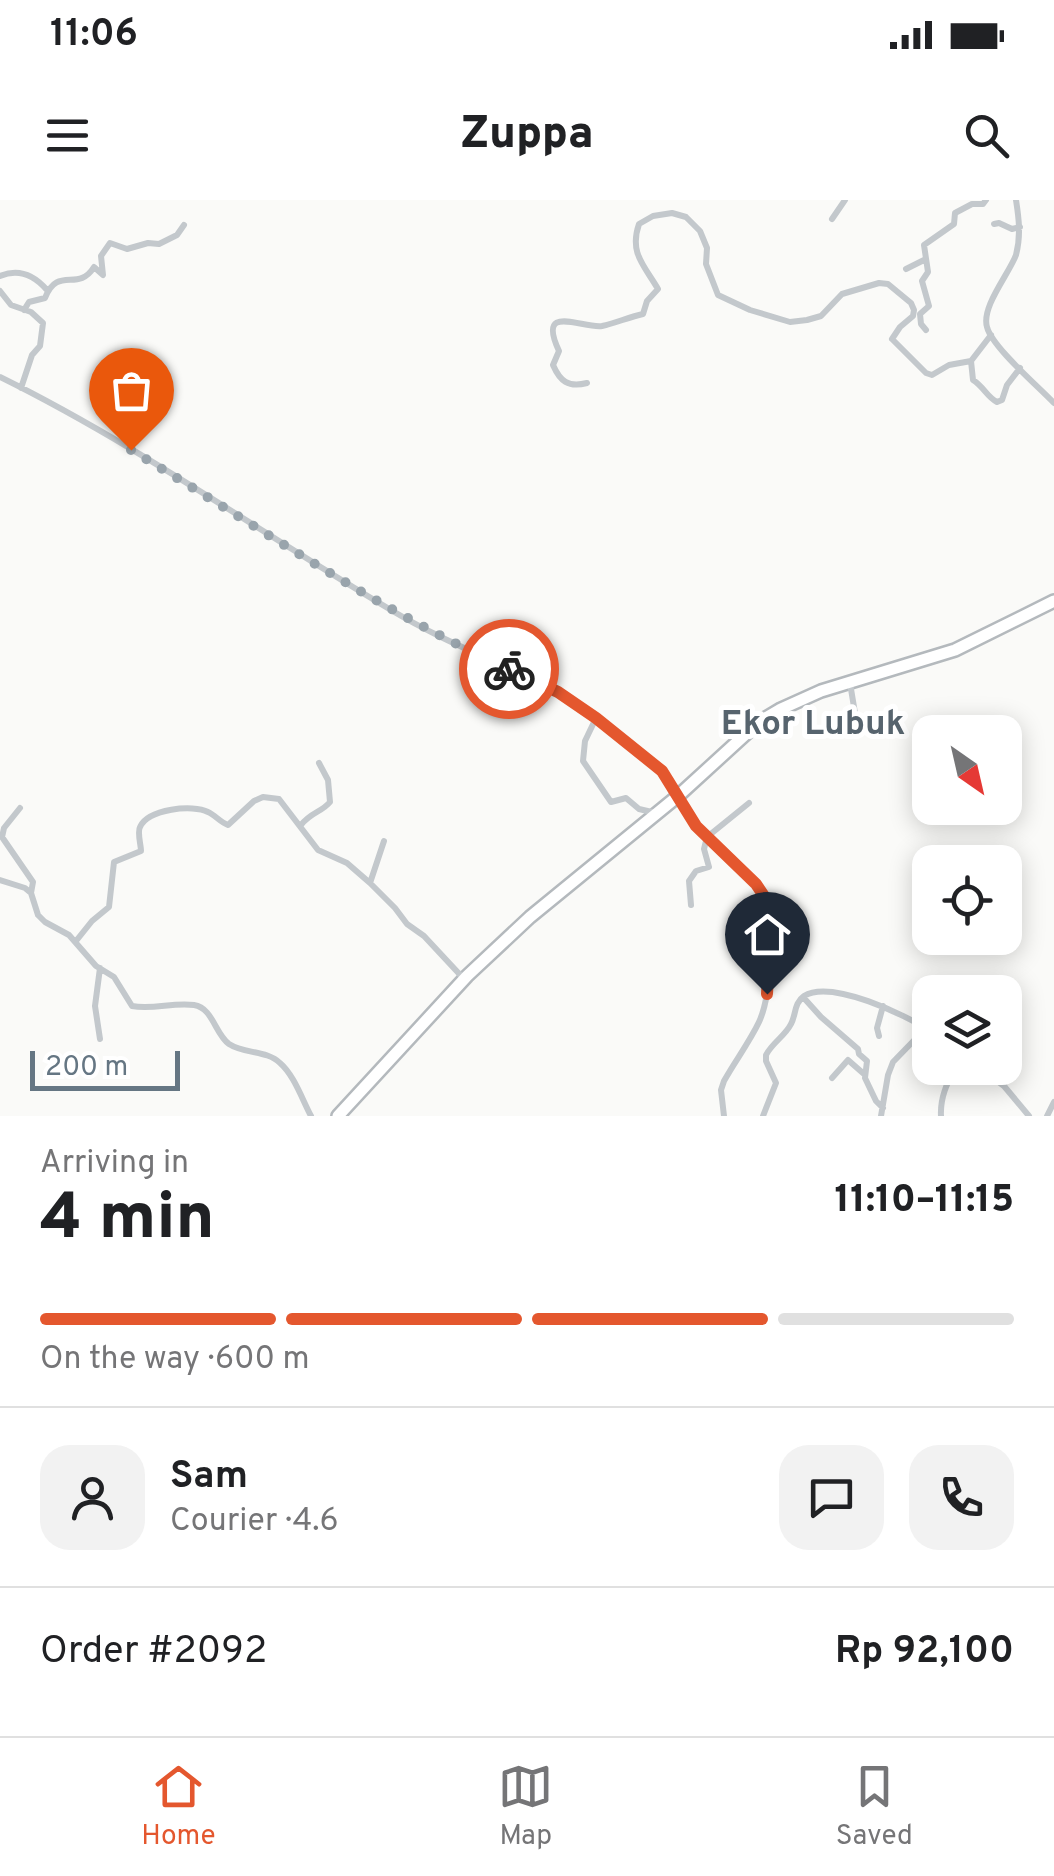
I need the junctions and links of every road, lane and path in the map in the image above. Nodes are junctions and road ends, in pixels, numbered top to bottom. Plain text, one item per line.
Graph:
1 (845, 200) edge
2 (986, 200) edge
3 (1016, 200) edge
4 (832, 219) dead end
5 (994, 224) dead end
6 (184, 225) dead end
7 (1020, 227) junction
8 (926, 259) junction
9 (906, 268) dead end
10 (0, 276) edge
11 (0, 291) edge
12 (48, 291) junction
13 (24, 310) junction
14 (926, 330) dead end
15 (991, 335) junction
16 (971, 360) junction
17 (1020, 368) junction
18 (0, 377) edge
19 (587, 382) dead end
20 (21, 388) junction
21 (1054, 403) edge
22 (1054, 601) edge
23 (850, 682) junction
24 (855, 713) dead end
25 (596, 718) junction
26 (318, 763) dead end
27 (678, 796) junction
28 (749, 803) dead end
29 (20, 808) dead end
30 (657, 814) junction
31 (301, 825) junction
32 (708, 838) junction
33 (384, 841) dead end
34 (0, 880) edge
35 (370, 883) junction
36 (31, 893) junction
37 (691, 905) dead end
38 (76, 942) junction
39 (100, 968) junction
40 (464, 979) junction
41 (804, 997) junction
42 (884, 1006) junction
43 (912, 1021) edge
44 (879, 1036) dead end
45 (100, 1040) dead end
46 (912, 1045) edge
47 (864, 1074) junction
48 (832, 1078) dead end
49 (946, 1085) edge
50 (1003, 1085) edge
51 (1054, 1102) edge
52 (882, 1112) edge
53 (311, 1116) edge
54 (338, 1116) edge
55 (724, 1116) edge
56 (763, 1116) edge
57 (941, 1116) edge
58 (1029, 1116) edge
59 (1046, 1116) edge

1 - 4 street
2 - 8 street
3 - 7 street
5 - 7 street
6 - 12 street
7 - 15 street
8 - 9 street
8 - 14 street
10 - 12 street
11 - 13 street
12 - 13 street
13 - 20 street
15 - 16 street
15 - 17 street
16 - 17 street
16 - 19 street
17 - 21 street
18 - 20 street
20 - 25 street
22 - 23 highway
23 - 24 street
23 - 27 highway
25 - 27 street
25 - 30 street
26 - 31 street
27 - 30 highway
27 - 32 street
28 - 32 street
29 - 36 street
30 - 40 highway
31 - 35 street
31 - 38 street
32 - 37 street
32 - 55 street
33 - 35 street
34 - 36 street
35 - 40 street
36 - 38 street
38 - 39 street
39 - 45 street
39 - 53 street
40 - 54 highway
41 - 42 street
41 - 47 street
41 - 56 street
42 - 43 street
42 - 44 street
46 - 52 street
47 - 48 street
47 - 52 street
49 - 57 street
50 - 58 street
51 - 59 street

